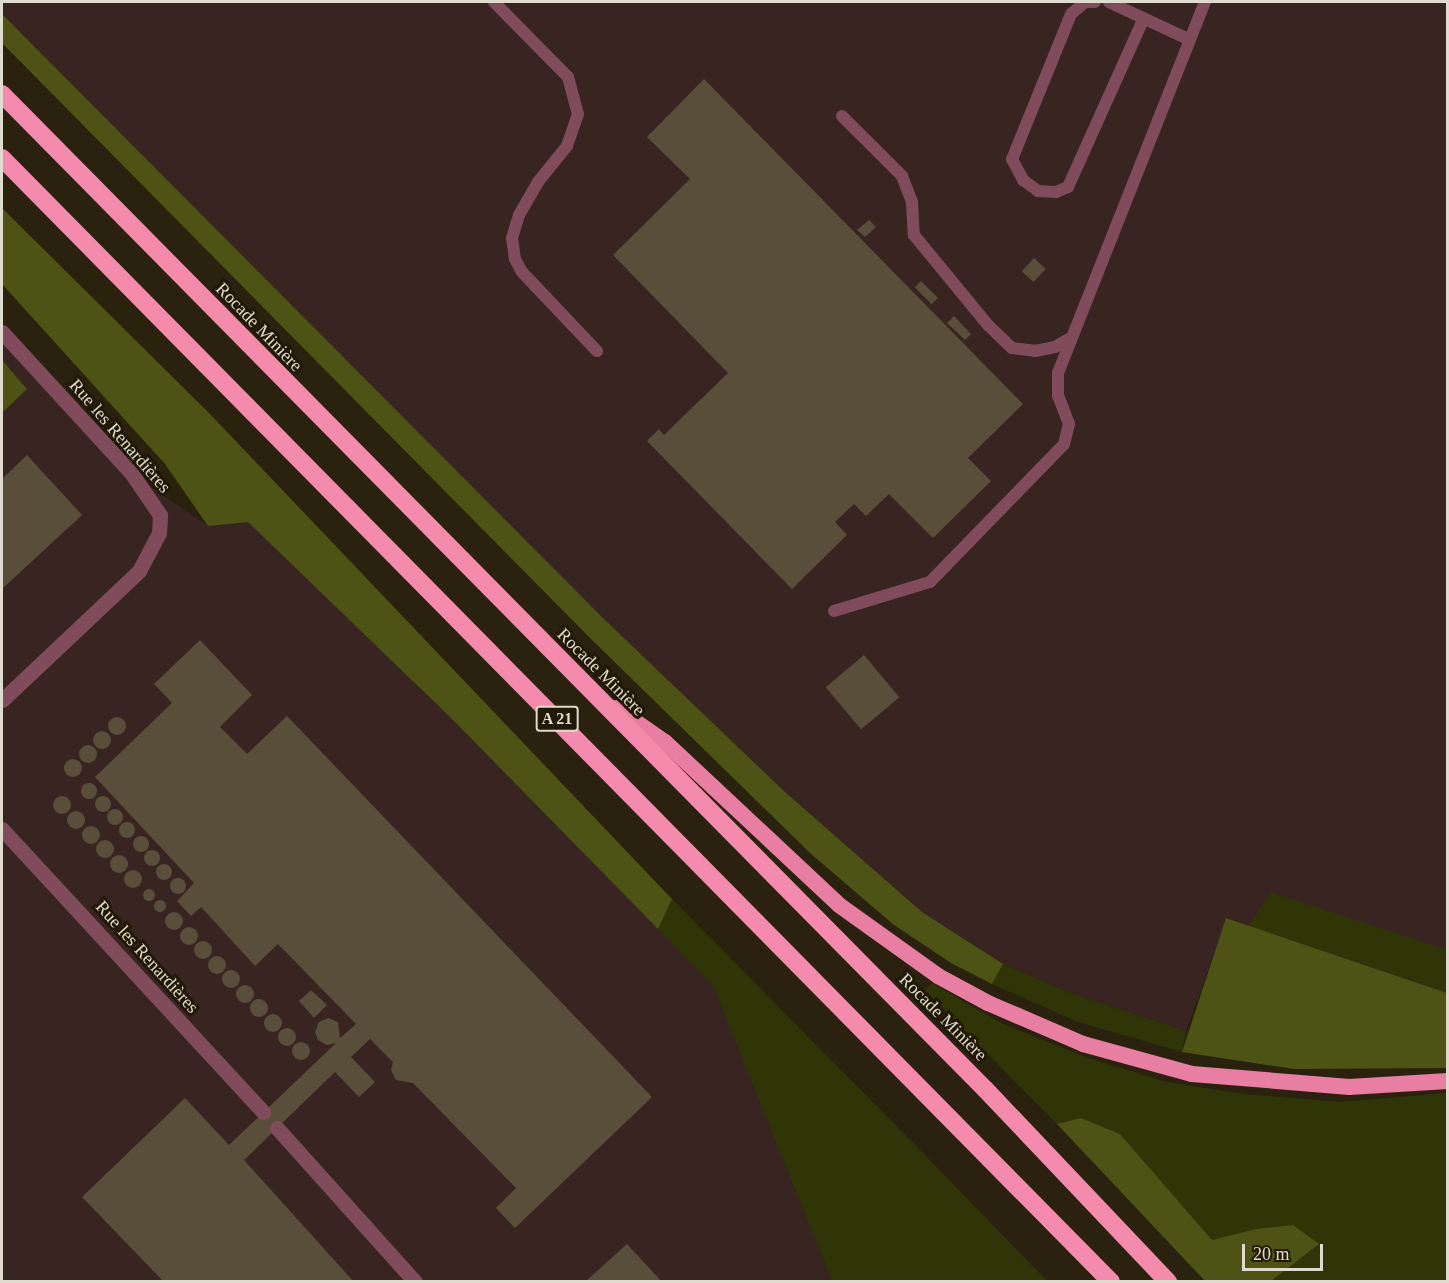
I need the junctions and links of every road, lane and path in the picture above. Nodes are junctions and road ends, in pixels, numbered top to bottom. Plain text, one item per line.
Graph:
1 (494, 2) edge
2 (1095, 2) edge
3 (1109, 2) edge
4 (1205, 2) edge
5 (1144, 18) junction
6 (1190, 40) junction
7 (2, 94) edge
8 (842, 116) dead end
9 (2, 158) edge
10 (2, 332) edge
11 (1070, 339) junction
12 (597, 351) dead end
13 (834, 611) dead end
14 (586, 687) junction
15 (2, 700) edge
16 (2, 829) edge
17 (1448, 1081) edge
18 (263, 1112) dead end
19 (278, 1128) dead end
20 (415, 1281) edge
21 (1111, 1281) edge
22 (1168, 1281) edge

1 - 12 lane
2 - 5 lane
3 - 5 lane
4 - 6 lane
5 - 6 lane
6 - 11 lane
7 - 14 highway, Rocade Minière / A 21
8 - 11 lane
9 - 21 highway, A 21
10 - 15 street, Rue les Renardières
11 - 13 lane
14 - 17 highway
14 - 22 highway, Rocade Minière / A 21
16 - 18 street, Rue les Renardières
19 - 20 street

